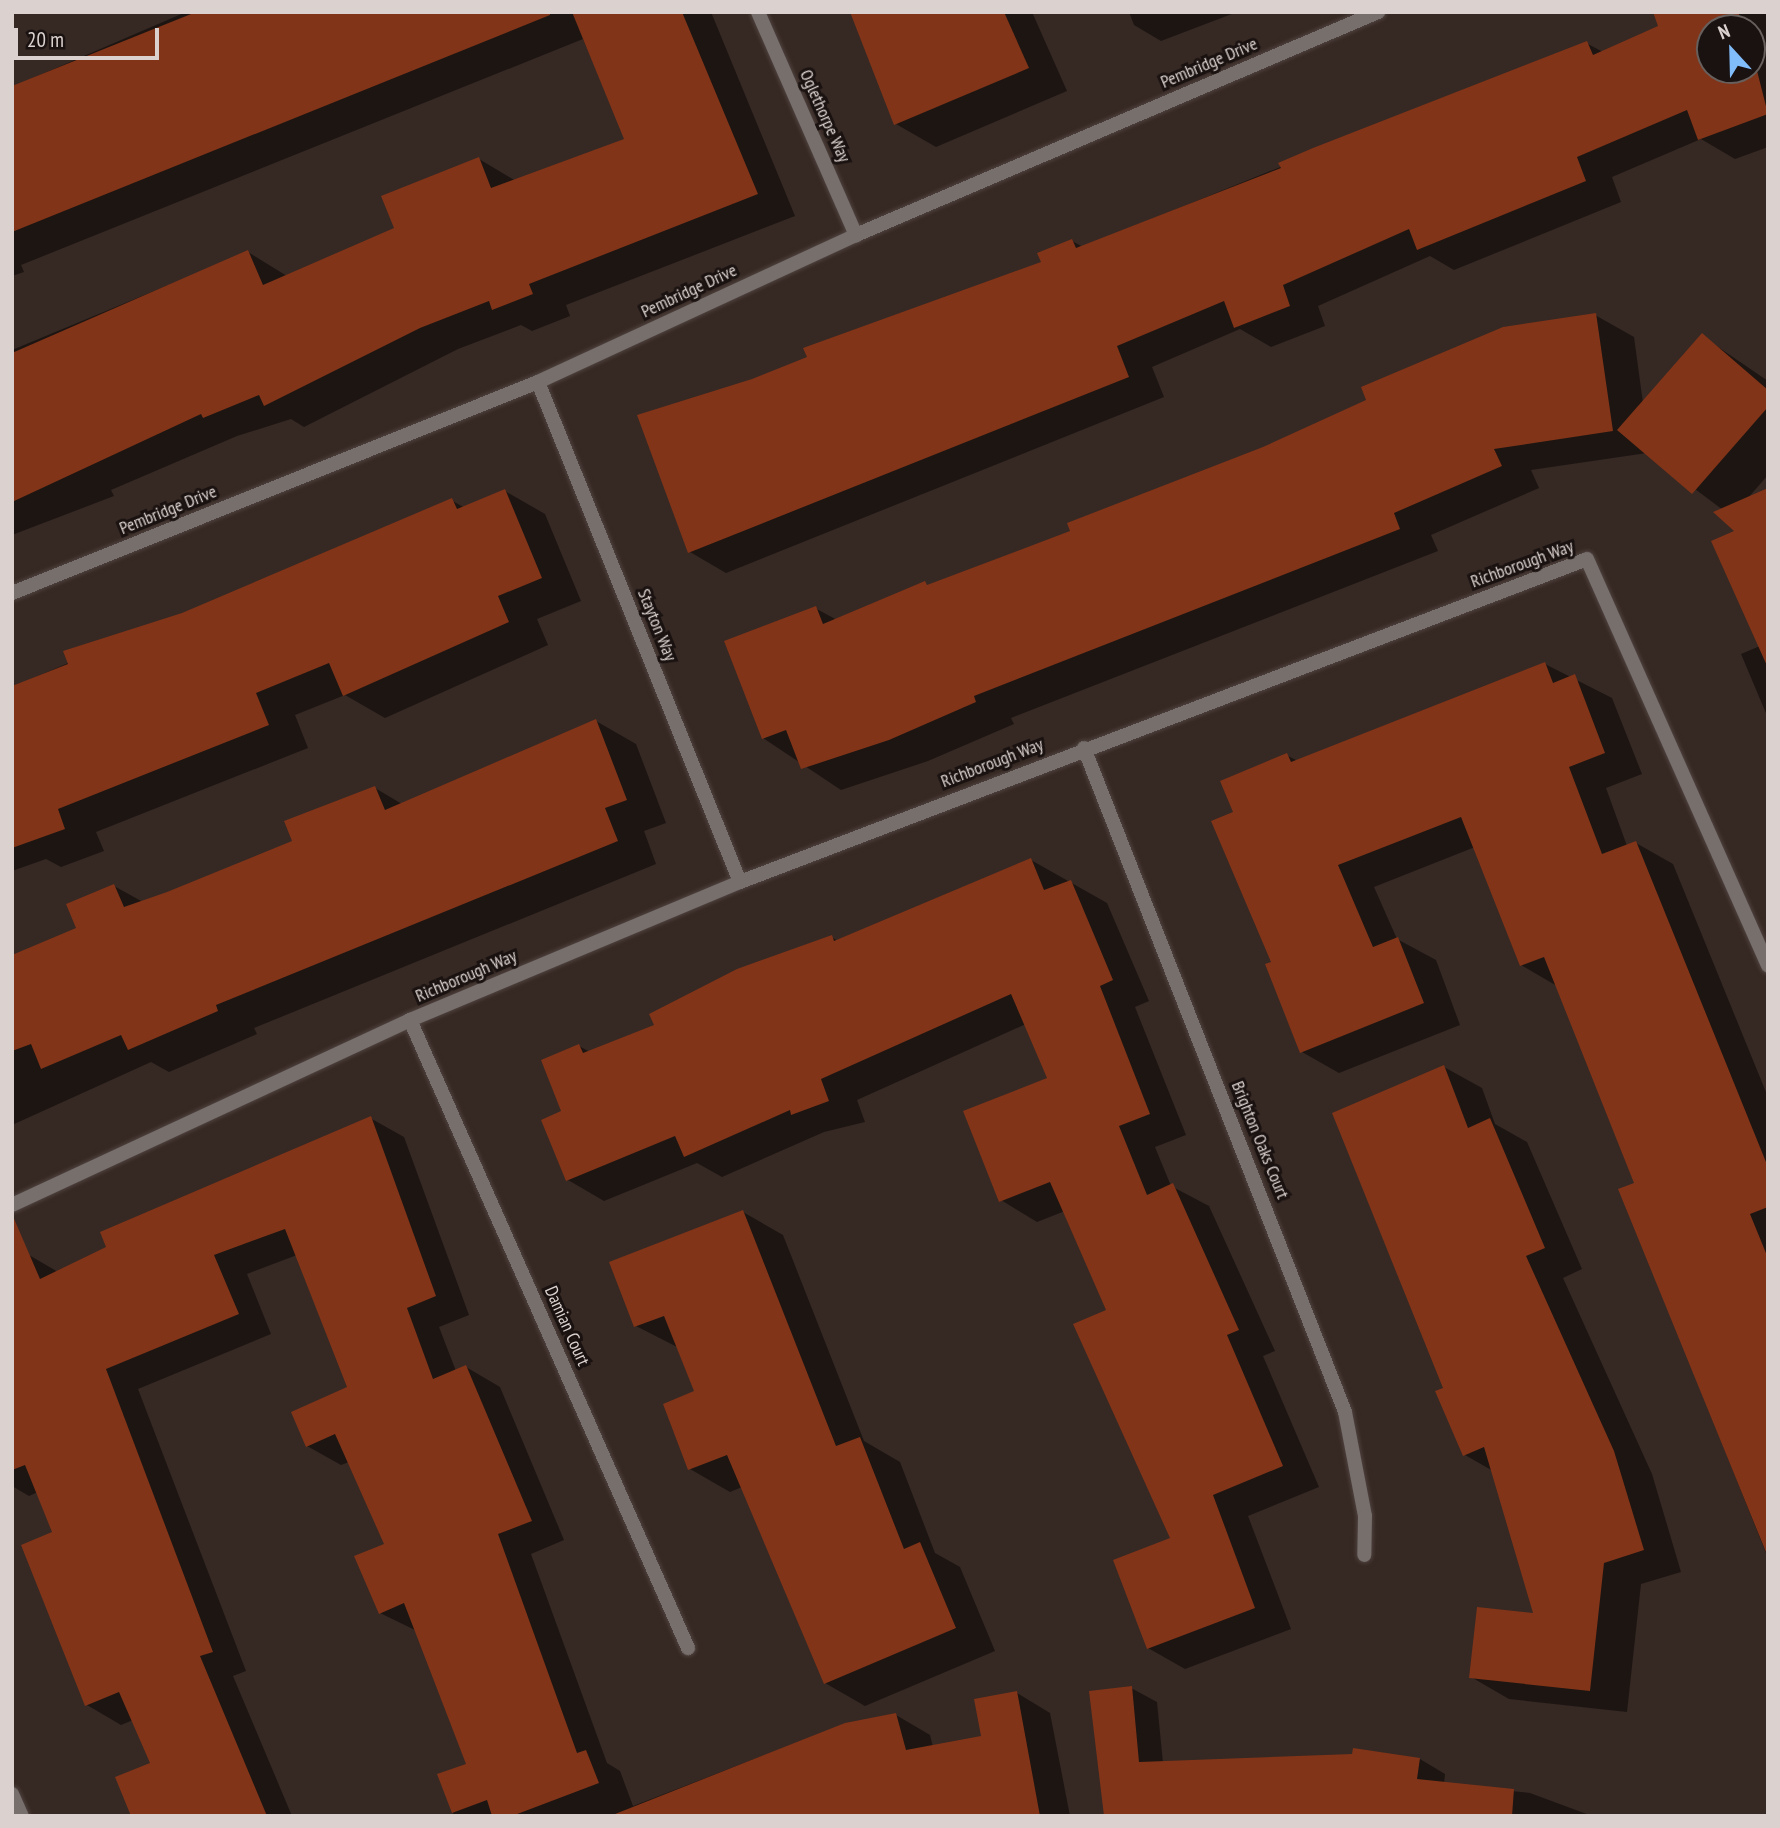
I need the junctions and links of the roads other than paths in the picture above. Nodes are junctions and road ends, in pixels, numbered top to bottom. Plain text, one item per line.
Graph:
1 (758, 12) edge
2 (1378, 12) edge
3 (1361, 15) edge
4 (856, 235) junction
5 (538, 382) junction
6 (12, 593) edge
7 (1084, 748) junction
8 (740, 882) junction
9 (1768, 966) edge
10 (410, 1020) junction
11 (12, 1205) edge
12 (1364, 1555) dead end
13 (688, 1648) dead end
14 (12, 1794) edge
15 (22, 1816) edge

1 - 4 street, Oglethorpe Way
2 - 3 street, Pembridge Drive
3 - 4 street, Pembridge Drive
4 - 5 street, Pembridge Drive
5 - 6 street, Pembridge Drive
5 - 8 street, Stayton Way
7 - 8 street, Richborough Way
7 - 9 street, Richborough Way
7 - 12 street, Brighton Oaks Court
8 - 10 street, Richborough Way
10 - 11 street, Richborough Way
10 - 13 street, Damian Court
14 - 15 street

